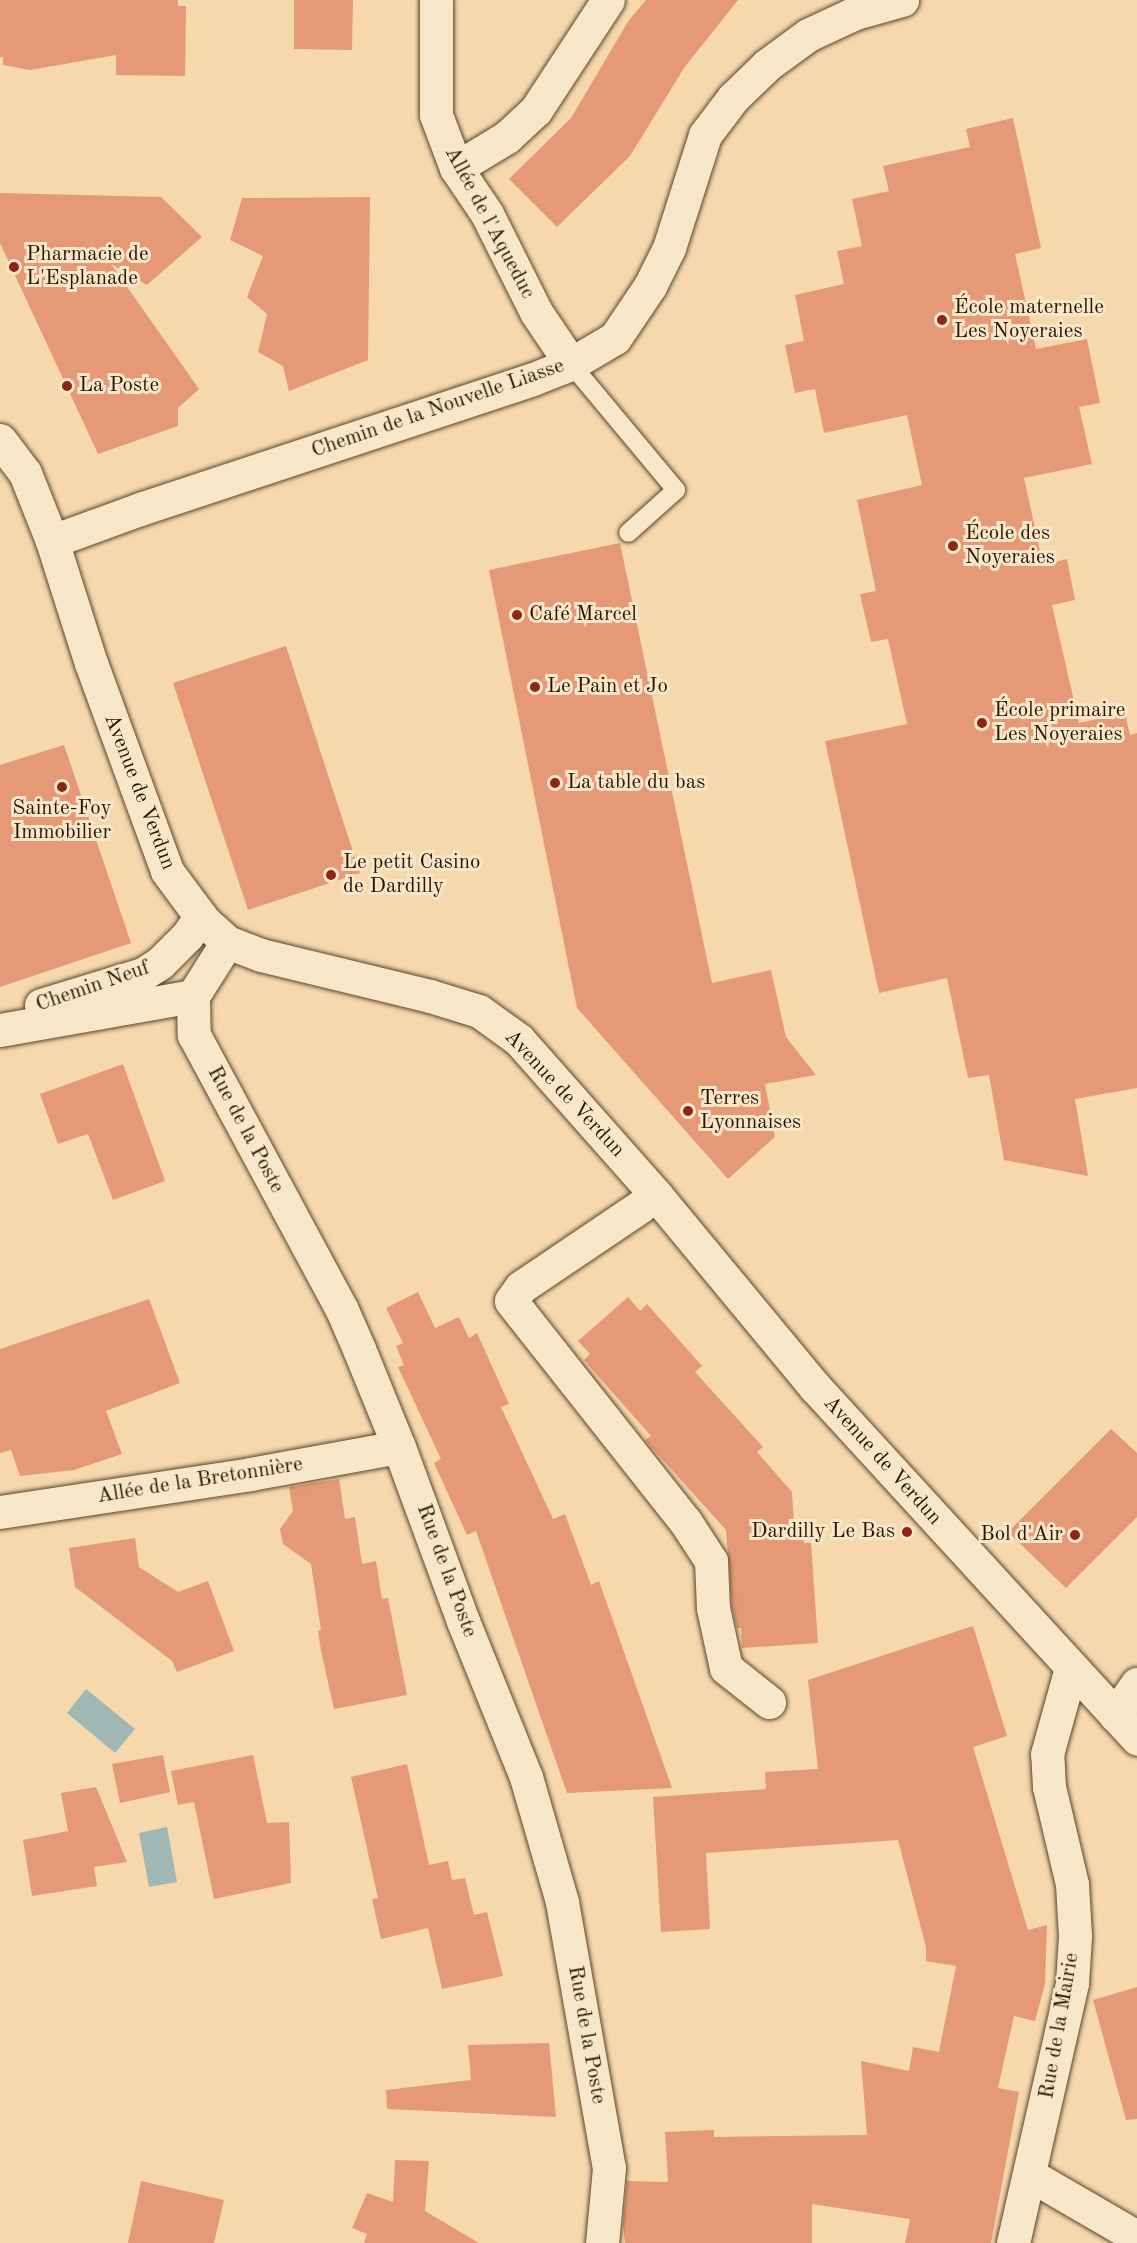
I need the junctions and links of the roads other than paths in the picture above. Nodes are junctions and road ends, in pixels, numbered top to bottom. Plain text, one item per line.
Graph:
1 (436, 0) edge
2 (608, 0) edge
3 (902, 0) edge
4 (456, 168) junction
5 (571, 364) junction
6 (0, 440) edge
7 (628, 533) dead end
8 (52, 541) junction
9 (201, 915) junction
10 (227, 942) junction
11 (193, 996) junction
12 (0, 1020) edge
13 (0, 1030) edge
14 (641, 1206) dead end
15 (399, 1447) junction
16 (0, 1512) edge
17 (1071, 1668) junction
18 (1137, 1684) edge
19 (770, 1702) dead end
20 (1115, 1715) junction
21 (1137, 1739) edge
22 (1030, 2175) junction
23 (1137, 2237) edge
24 (602, 2243) edge
25 (1013, 2243) edge

1 - 4 street, Allée de l'Aqueduc
2 - 4 street
3 - 5 street, Chemin de la Nouvelle Liasse
4 - 5 street, Allée de l'Aqueduc
5 - 7 lane
5 - 8 street, Chemin de la Nouvelle Liasse
6 - 8 street, Avenue de Verdun
8 - 9 street, Avenue de Verdun
9 - 10 street, Avenue de Verdun
9 - 12 street, Chemin Neuf
10 - 11 street
10 - 17 street, Avenue de Verdun
11 - 13 street, Chemin Neuf
11 - 15 street, Rue de la Poste
14 - 19 street
15 - 16 street, Allée de la Bretonnière
15 - 24 street, Rue de la Poste
17 - 20 street, Avenue de Verdun
17 - 22 street, Rue de la Mairie
18 - 20 street
20 - 21 street, Avenue de Verdun
22 - 23 street
22 - 25 street, Rue de la Mairie

